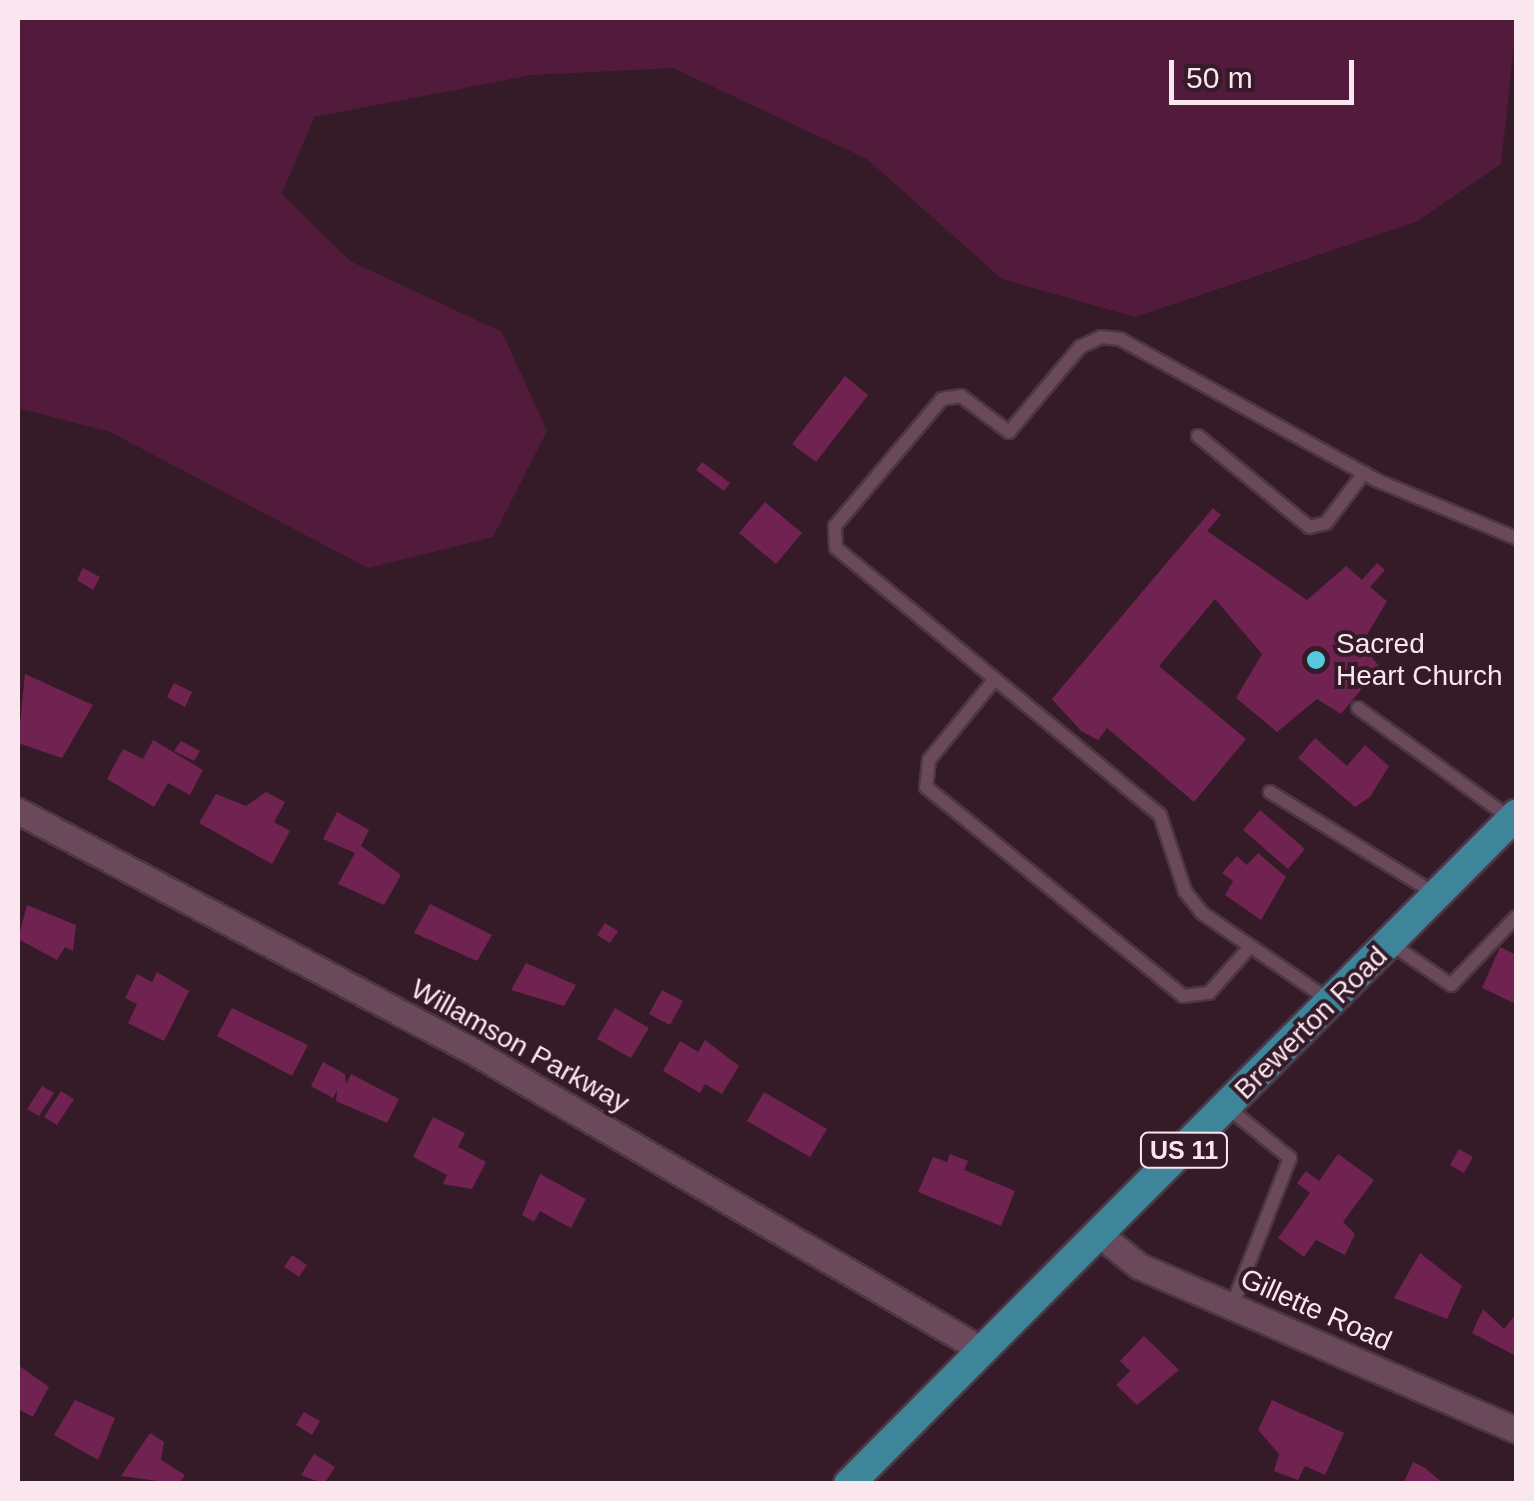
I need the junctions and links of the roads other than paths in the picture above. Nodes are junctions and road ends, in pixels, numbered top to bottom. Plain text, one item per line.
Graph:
1 (1198, 436) dead end
2 (1364, 473) junction
3 (1516, 538) edge
4 (995, 679) junction
5 (1358, 708) dead end
6 (1270, 792) dead end
7 (18, 811) edge
8 (1515, 819) edge
9 (1438, 896) junction
10 (1516, 916) edge
11 (1391, 944) junction
12 (1248, 948) junction
13 (1332, 1002) junction
14 (1226, 1107) junction
15 (1099, 1234) junction
16 (1232, 1306) junction
17 (982, 1350) junction
18 (1516, 1430) edge
19 (850, 1484) edge

1 - 2 lane
2 - 3 lane
2 - 4 lane
4 - 12 lane
4 - 12 lane
5 - 8 lane
6 - 9 lane
7 - 17 street, Willamson Parkway
8 - 9 main road, Brewerton Road / US 11
9 - 11 main road, Brewerton Road / US 11
10 - 11 lane
11 - 13 main road, Brewerton Road / US 11
12 - 13 lane
13 - 14 main road, Brewerton Road / US 11
14 - 15 main road, Brewerton Road / US 11
14 - 16 lane
15 - 16 street, Gillette Road
15 - 17 main road, Brewerton Road / US 11
16 - 18 street, Gillette Road
17 - 19 main road, Brewerton Road / US 11

